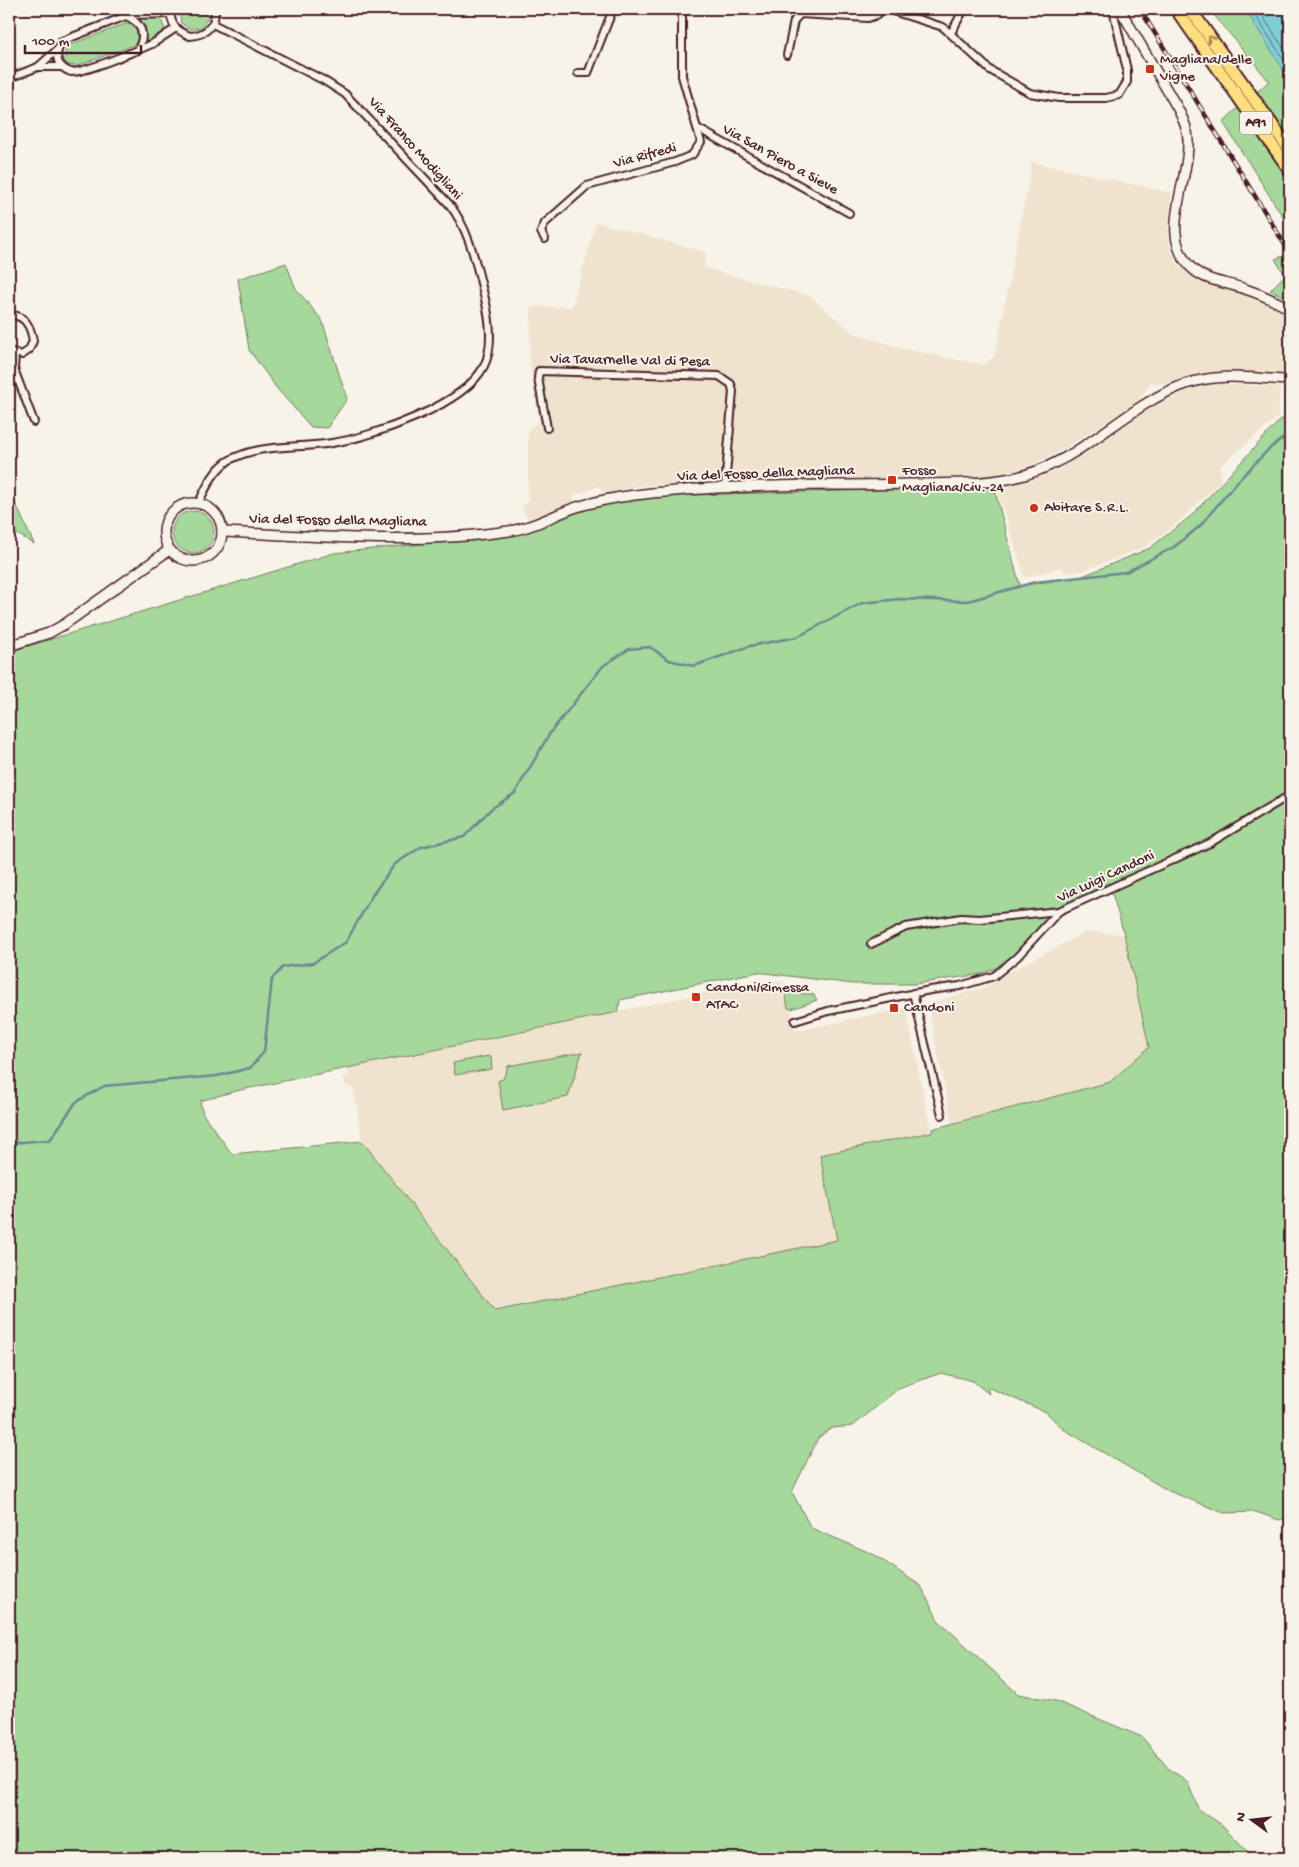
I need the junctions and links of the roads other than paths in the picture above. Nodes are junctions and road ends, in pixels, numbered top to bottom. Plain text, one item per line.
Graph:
1 (215, 9) edge
2 (613, 9) edge
3 (682, 9) edge
4 (882, 9) edge
5 (886, 9) edge
6 (964, 9) edge
7 (1115, 9) edge
8 (1120, 9) edge
9 (1176, 9) edge
10 (1190, 9) edge
11 (171, 12) edge
12 (126, 16) junction
13 (213, 24) junction
14 (176, 28) junction
15 (952, 33) junction
16 (57, 50) junction
17 (138, 50) junction
18 (787, 55) dead end
19 (38, 67) junction
20 (62, 67) junction
21 (578, 73) dead end
22 (9, 78) edge
23 (699, 129) junction
24 (1290, 150) edge
25 (1290, 170) edge
26 (849, 213) dead end
27 (545, 239) dead end
28 (1290, 309) edge
29 (9, 316) edge
30 (12, 353) edge
31 (1290, 380) edge
32 (34, 422) dead end
33 (547, 428) dead end
34 (725, 487) junction
35 (198, 504) junction
36 (222, 532) junction
37 (169, 550) junction
38 (9, 646) edge
39 (1290, 795) edge
40 (1060, 911) junction
41 (871, 944) dead end
42 (913, 993) junction
43 (795, 1020) dead end
44 (942, 1115) dead end

1 - 13 street
2 - 21 street
3 - 23 street
4 - 18 street
5 - 15 street
6 - 15 street
7 - 15 street
8 - 28 street
9 - 25 highway, A91
24 -> 10 highway, A91
11 - 12 street
11 - 14 street
12 - 16 street
12 - 17 street
13 - 14 street
13 - 35 street, Via Franco Modigliani
14 - 17 street
16 - 19 street
16 - 20 street
17 - 20 street
19 - 20 street
19 - 22 street
23 - 26 street, Via San Piero a Sieve
23 - 27 street, Via Rifredi
29 - 30 street
30 - 32 street
31 - 34 street, Via del Fosso della Magliana
33 - 34 street, Via Tavarnelle Val di Pesa
34 - 36 street, Via del Fosso della Magliana
35 - 36 street
35 - 37 street
36 - 37 street
37 - 38 street
39 - 40 street, Via Luigi Candoni
40 - 41 street
40 - 42 street, Via Luigi Candoni
42 - 43 street, Via Luigi Candoni
42 - 44 street

